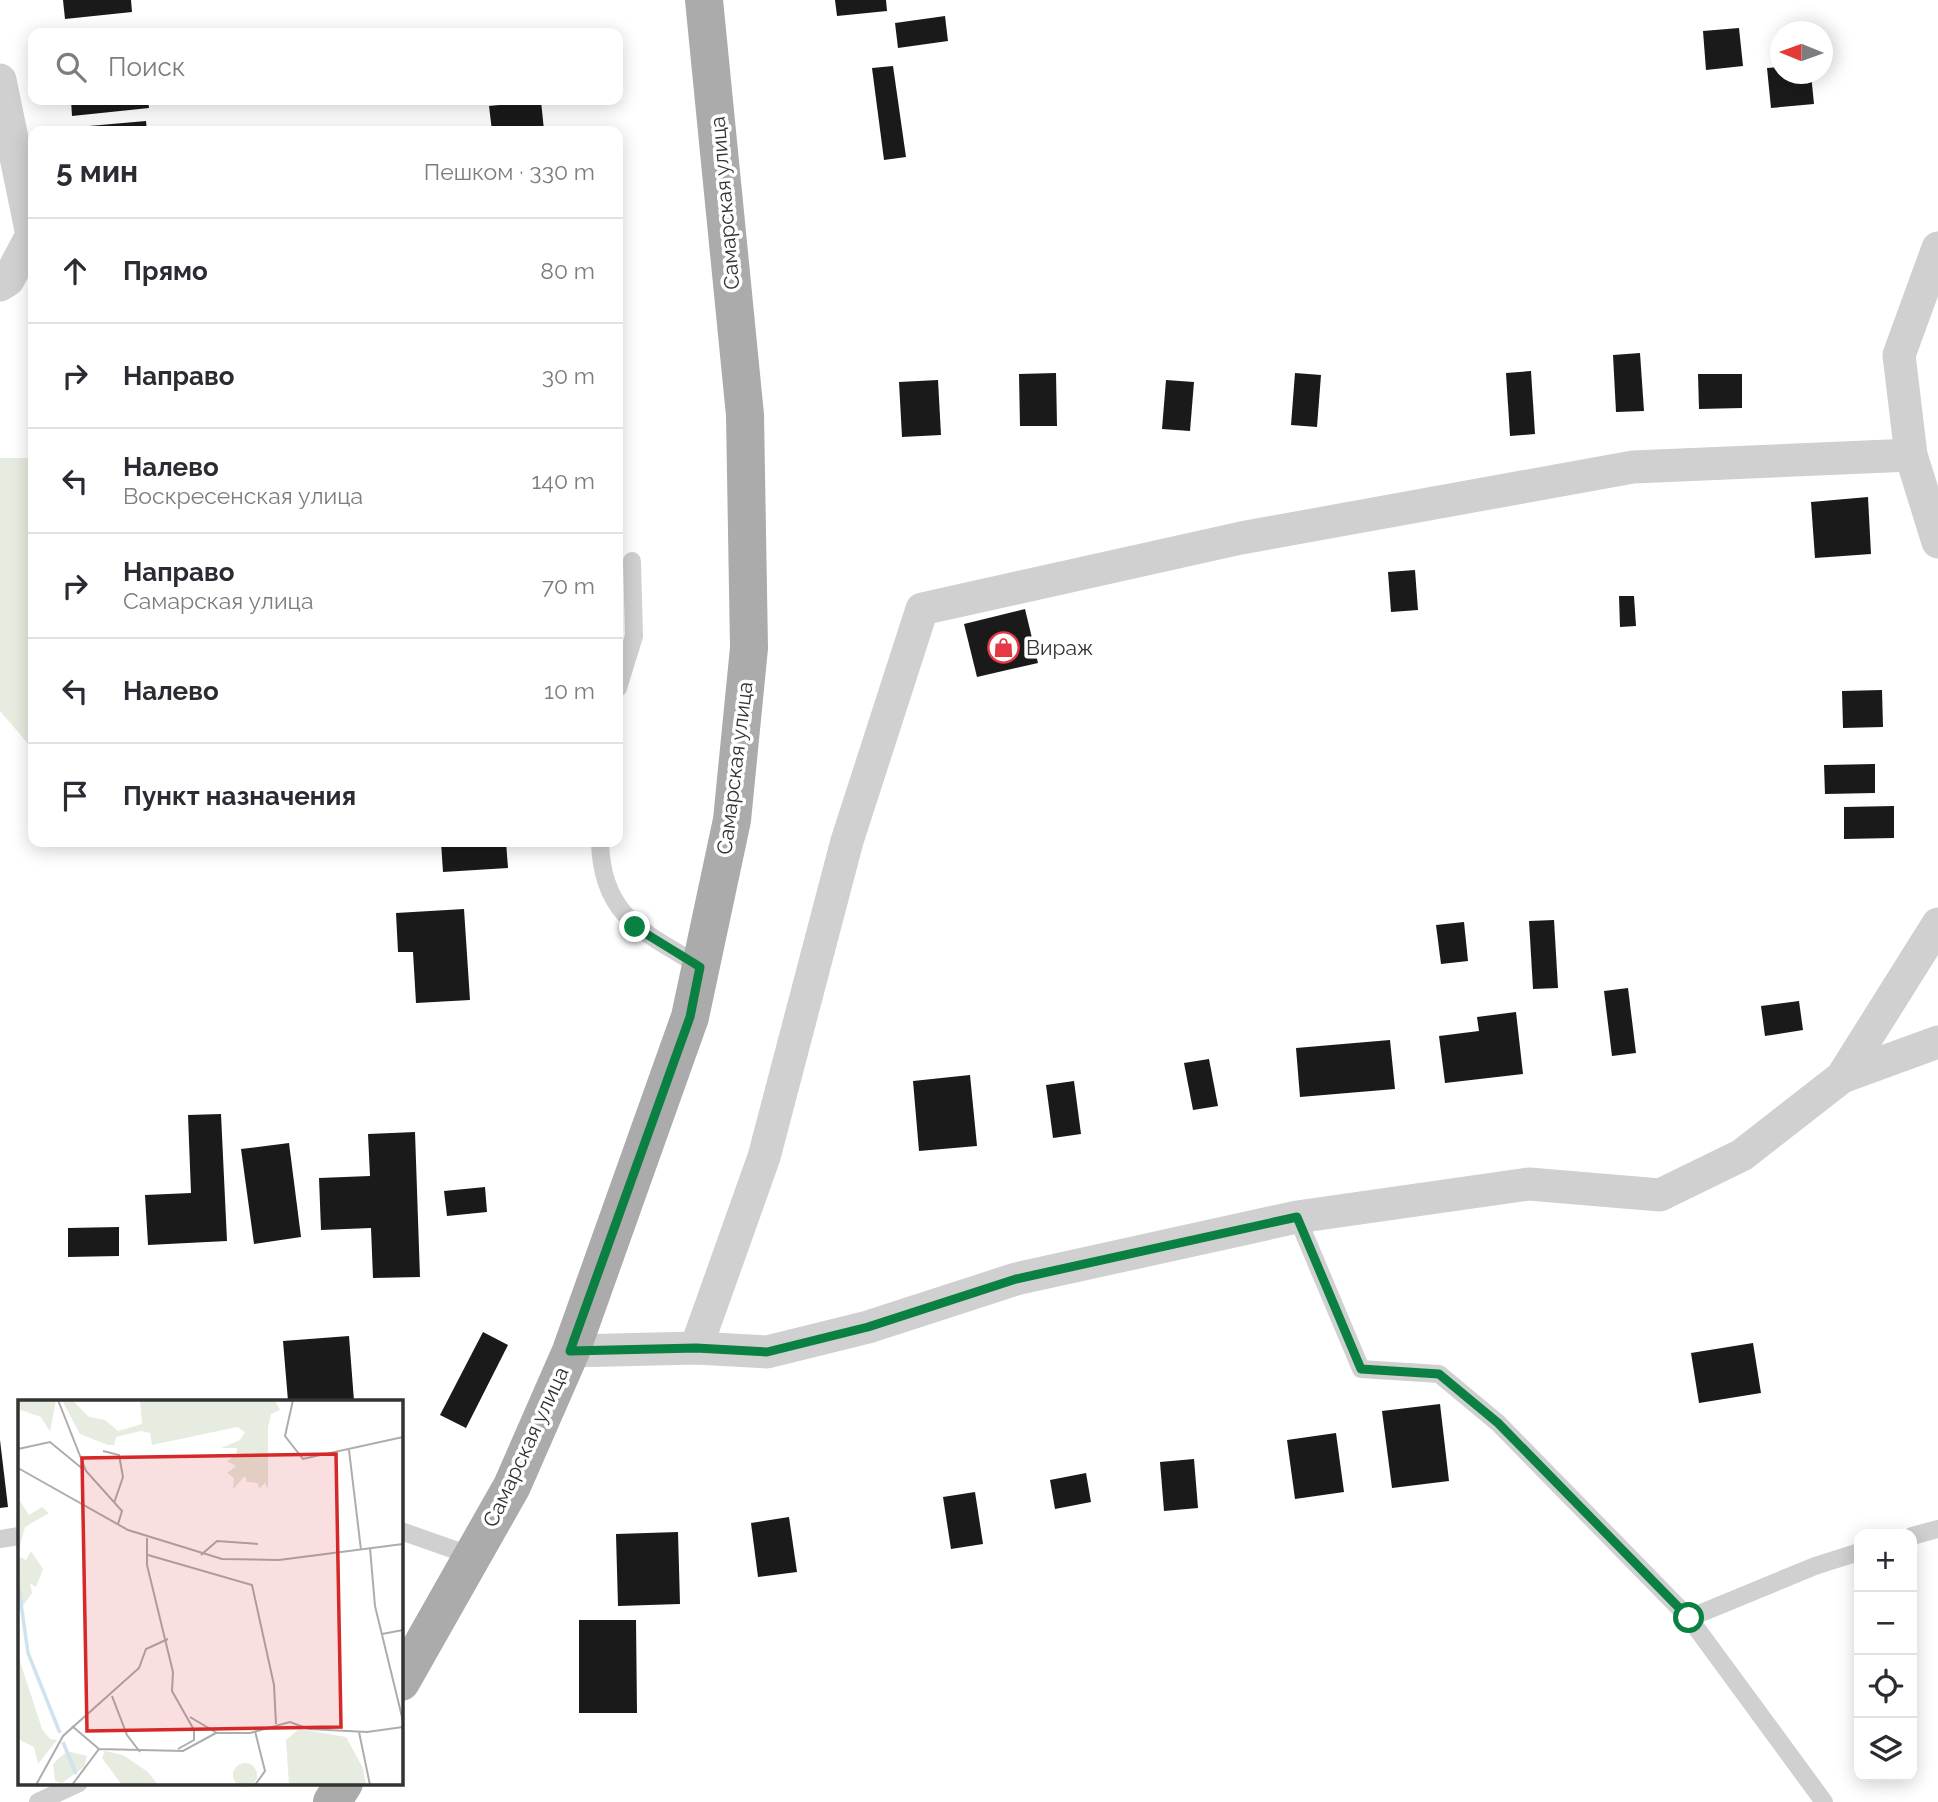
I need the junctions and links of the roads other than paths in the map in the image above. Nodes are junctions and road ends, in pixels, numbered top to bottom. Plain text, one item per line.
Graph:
1 (704, 0) edge
2 (0, 80) edge
3 (28, 216) edge
4 (28, 242) edge
5 (1938, 248) edge
6 (0, 285) edge
7 (1911, 455) junction
8 (1938, 542) edge
9 (632, 561) dead end
10 (623, 672) edge
11 (601, 847) edge
12 (1938, 924) edge
13 (700, 967) junction
14 (1938, 1042) edge
15 (1842, 1077) junction
16 (1297, 1217) junction
17 (696, 1348) junction
18 (570, 1351) junction
19 (1938, 1529) edge
20 (402, 1531) edge
21 (18, 1535) edge
22 (1917, 1535) edge
23 (0, 1539) edge
24 (1854, 1554) edge
25 (472, 1556) junction
26 (1689, 1618) junction
27 (402, 1680) edge
28 (77, 1784) edge
29 (87, 1784) edge
30 (343, 1784) edge
31 (38, 1802) edge
32 (72, 1802) edge
33 (332, 1802) edge
34 (1824, 1802) edge

1 - 13 main road, Самарская улица
2 - 3 street
4 - 6 street
5 - 7 street
7 - 8 street
7 - 17 street
9 - 10 lane
11 - 13 lane
12 - 15 street
13 - 18 main road, Самарская улица
14 - 15 street
15 - 16 street
16 - 17 street
16 - 26 lane
17 - 18 street
18 - 25 main road, Самарская улица
19 - 22 lane
20 - 25 lane
21 - 23 lane
24 - 26 lane
25 - 27 main road, Самарская улица
26 - 34 lane
28 - 31 lane
29 - 32 lane
30 - 33 main road

